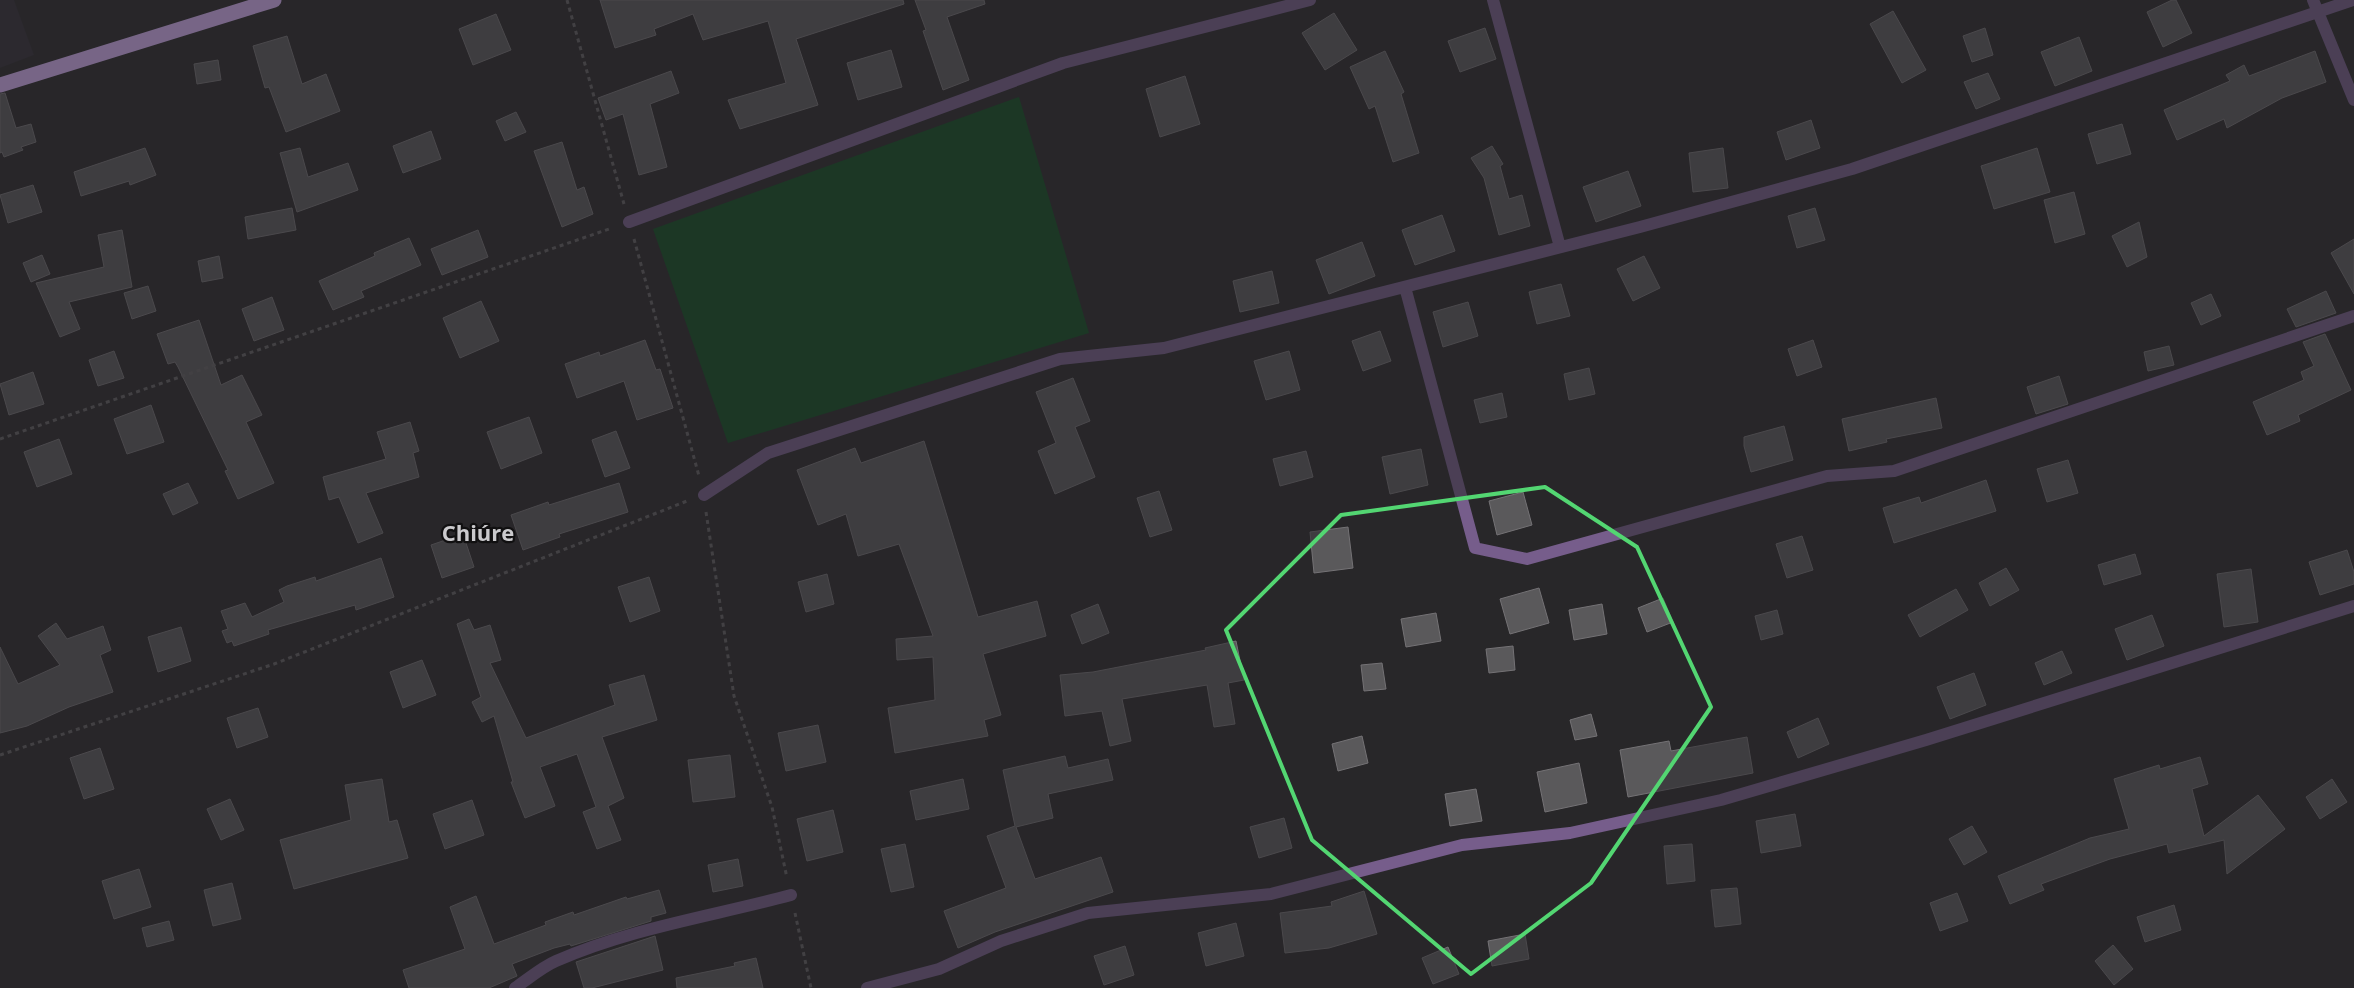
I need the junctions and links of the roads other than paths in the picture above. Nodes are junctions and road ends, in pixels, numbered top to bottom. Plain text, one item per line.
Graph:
1 (274, 0) edge
2 (1310, 0) edge
3 (1493, 0) edge
4 (2353, 0) edge
5 (2316, 6) edge
6 (0, 85) edge
7 (2354, 100) edge
8 (629, 222) road end
9 (1560, 247) junction
10 (1405, 286) junction
11 (2354, 316) edge
12 (704, 495) road end
13 (2354, 606) edge
14 (791, 895) dead end
15 (515, 988) edge
16 (867, 988) edge

1 - 6 highway
2 - 8 street
3 - 9 street
4 - 5 street
5 - 7 street
5 - 9 street
9 - 10 street
10 - 11 street
10 - 12 street
13 - 16 street
14 - 15 street

